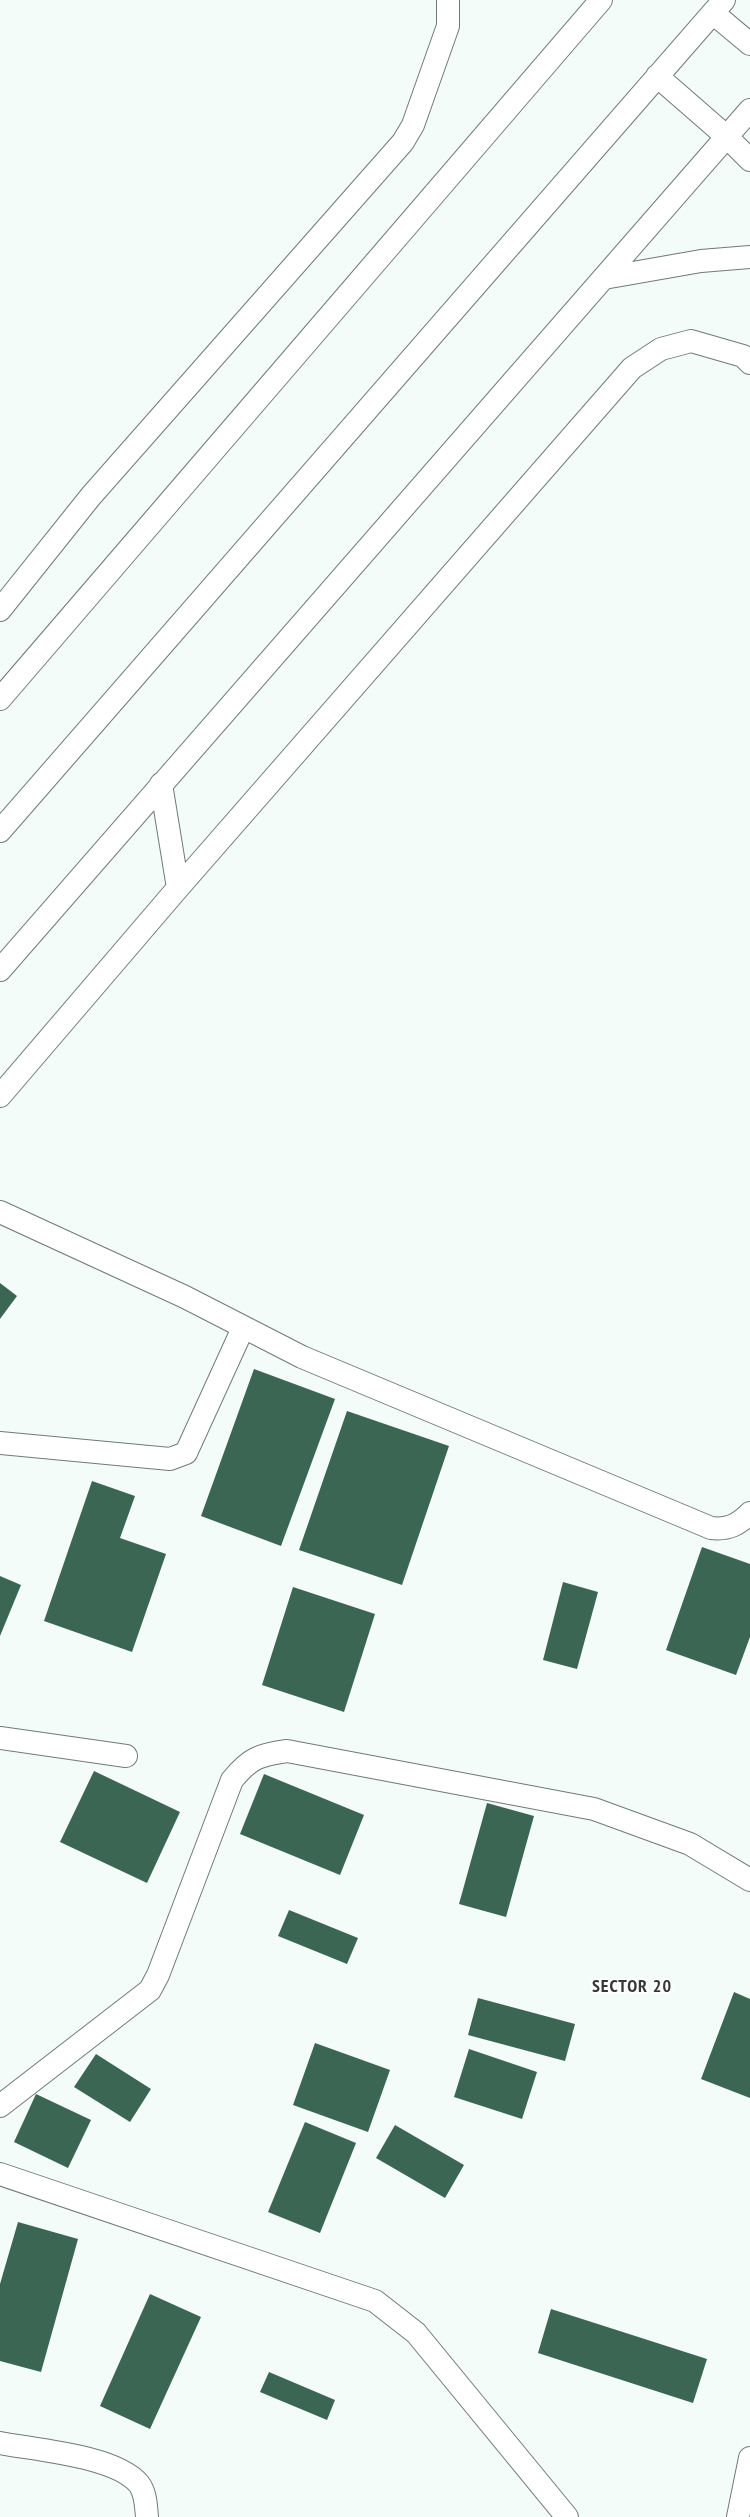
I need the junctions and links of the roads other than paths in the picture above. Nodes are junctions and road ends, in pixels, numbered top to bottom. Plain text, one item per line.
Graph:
1 (448, 0) edge
2 (601, 0) edge
3 (719, 6) edge
4 (750, 44) edge
5 (657, 76) junction
6 (750, 110) edge
7 (726, 137) junction
8 (750, 160) edge
9 (750, 257) edge
10 (604, 278) junction
11 (750, 363) edge
12 (0, 610) edge
13 (0, 699) edge
14 (161, 784) junction
15 (0, 831) edge
16 (178, 888) junction
17 (0, 970) edge
18 (0, 1096) edge
19 (0, 1212) edge
20 (243, 1328) junction
21 (0, 1443) edge
22 (750, 1513) edge
23 (0, 1738) edge
24 (126, 1756) dead end
25 (750, 1880) edge
26 (0, 2106) edge
27 (0, 2174) edge
28 (0, 2443) edge
29 (750, 2458) edge
30 (147, 2517) edge
31 (567, 2517) edge
32 (738, 2517) edge

1 - 12 street
2 - 13 street
3 - 4 street
3 - 5 street
5 - 7 street
5 - 15 street
6 - 7 street
7 - 8 street
7 - 10 street
9 - 10 street
10 - 14 street
11 - 16 street
14 - 16 street
14 - 17 street
16 - 18 street
19 - 20 street
20 - 21 street
20 - 22 street
23 - 24 street
25 - 26 street
27 - 31 street
28 - 30 street
29 - 32 street

